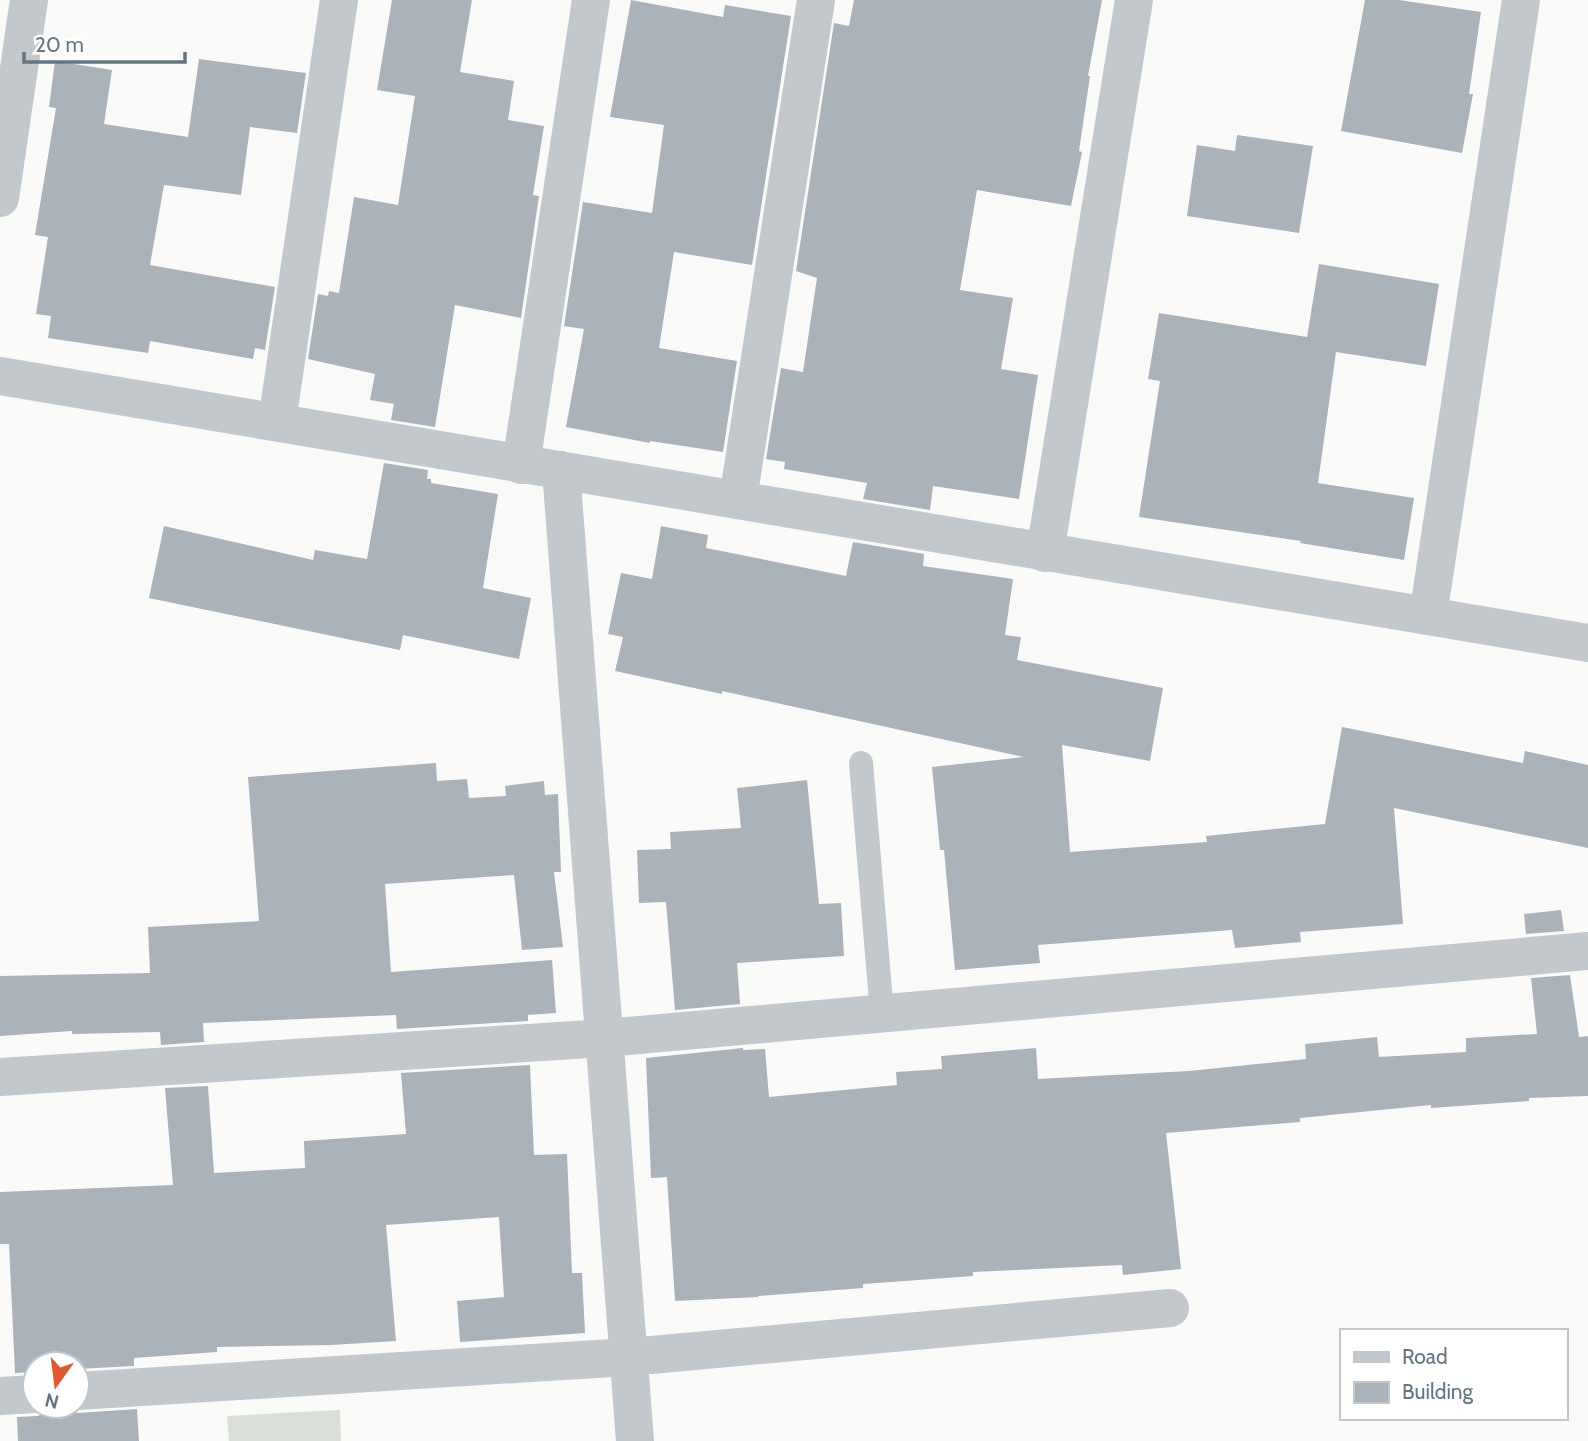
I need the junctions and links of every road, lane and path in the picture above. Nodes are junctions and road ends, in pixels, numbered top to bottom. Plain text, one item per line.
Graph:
1 (29, 0) edge
2 (339, 0) edge
3 (591, 0) edge
4 (816, 0) edge
5 (1134, 0) edge
6 (1521, 0) edge
7 (0, 198) edge
8 (0, 376) edge
9 (277, 422) junction
10 (521, 465) junction
11 (561, 470) junction
12 (738, 499) junction
13 (1045, 553) junction
14 (1428, 616) junction
15 (1588, 643) edge
16 (861, 763) dead end
17 (1588, 951) edge
18 (882, 1014) junction
19 (605, 1038) junction
20 (0, 1077) edge
21 (1170, 1308) dead end
22 (629, 1357) junction
23 (91, 1390) edge
24 (21, 1395) edge
25 (0, 1396) edge
26 (635, 1441) edge

1 - 7 street
2 - 9 street
3 - 10 street
4 - 12 street
5 - 13 street
6 - 14 street
8 - 9 street
9 - 10 street
10 - 11 street
11 - 12 street
11 - 19 street
12 - 13 street
13 - 14 street
14 - 15 street
16 - 18 lane
17 - 18 street
18 - 19 street
19 - 20 street
19 - 22 street
21 - 22 street
22 - 23 street
22 - 26 street
24 - 25 street

